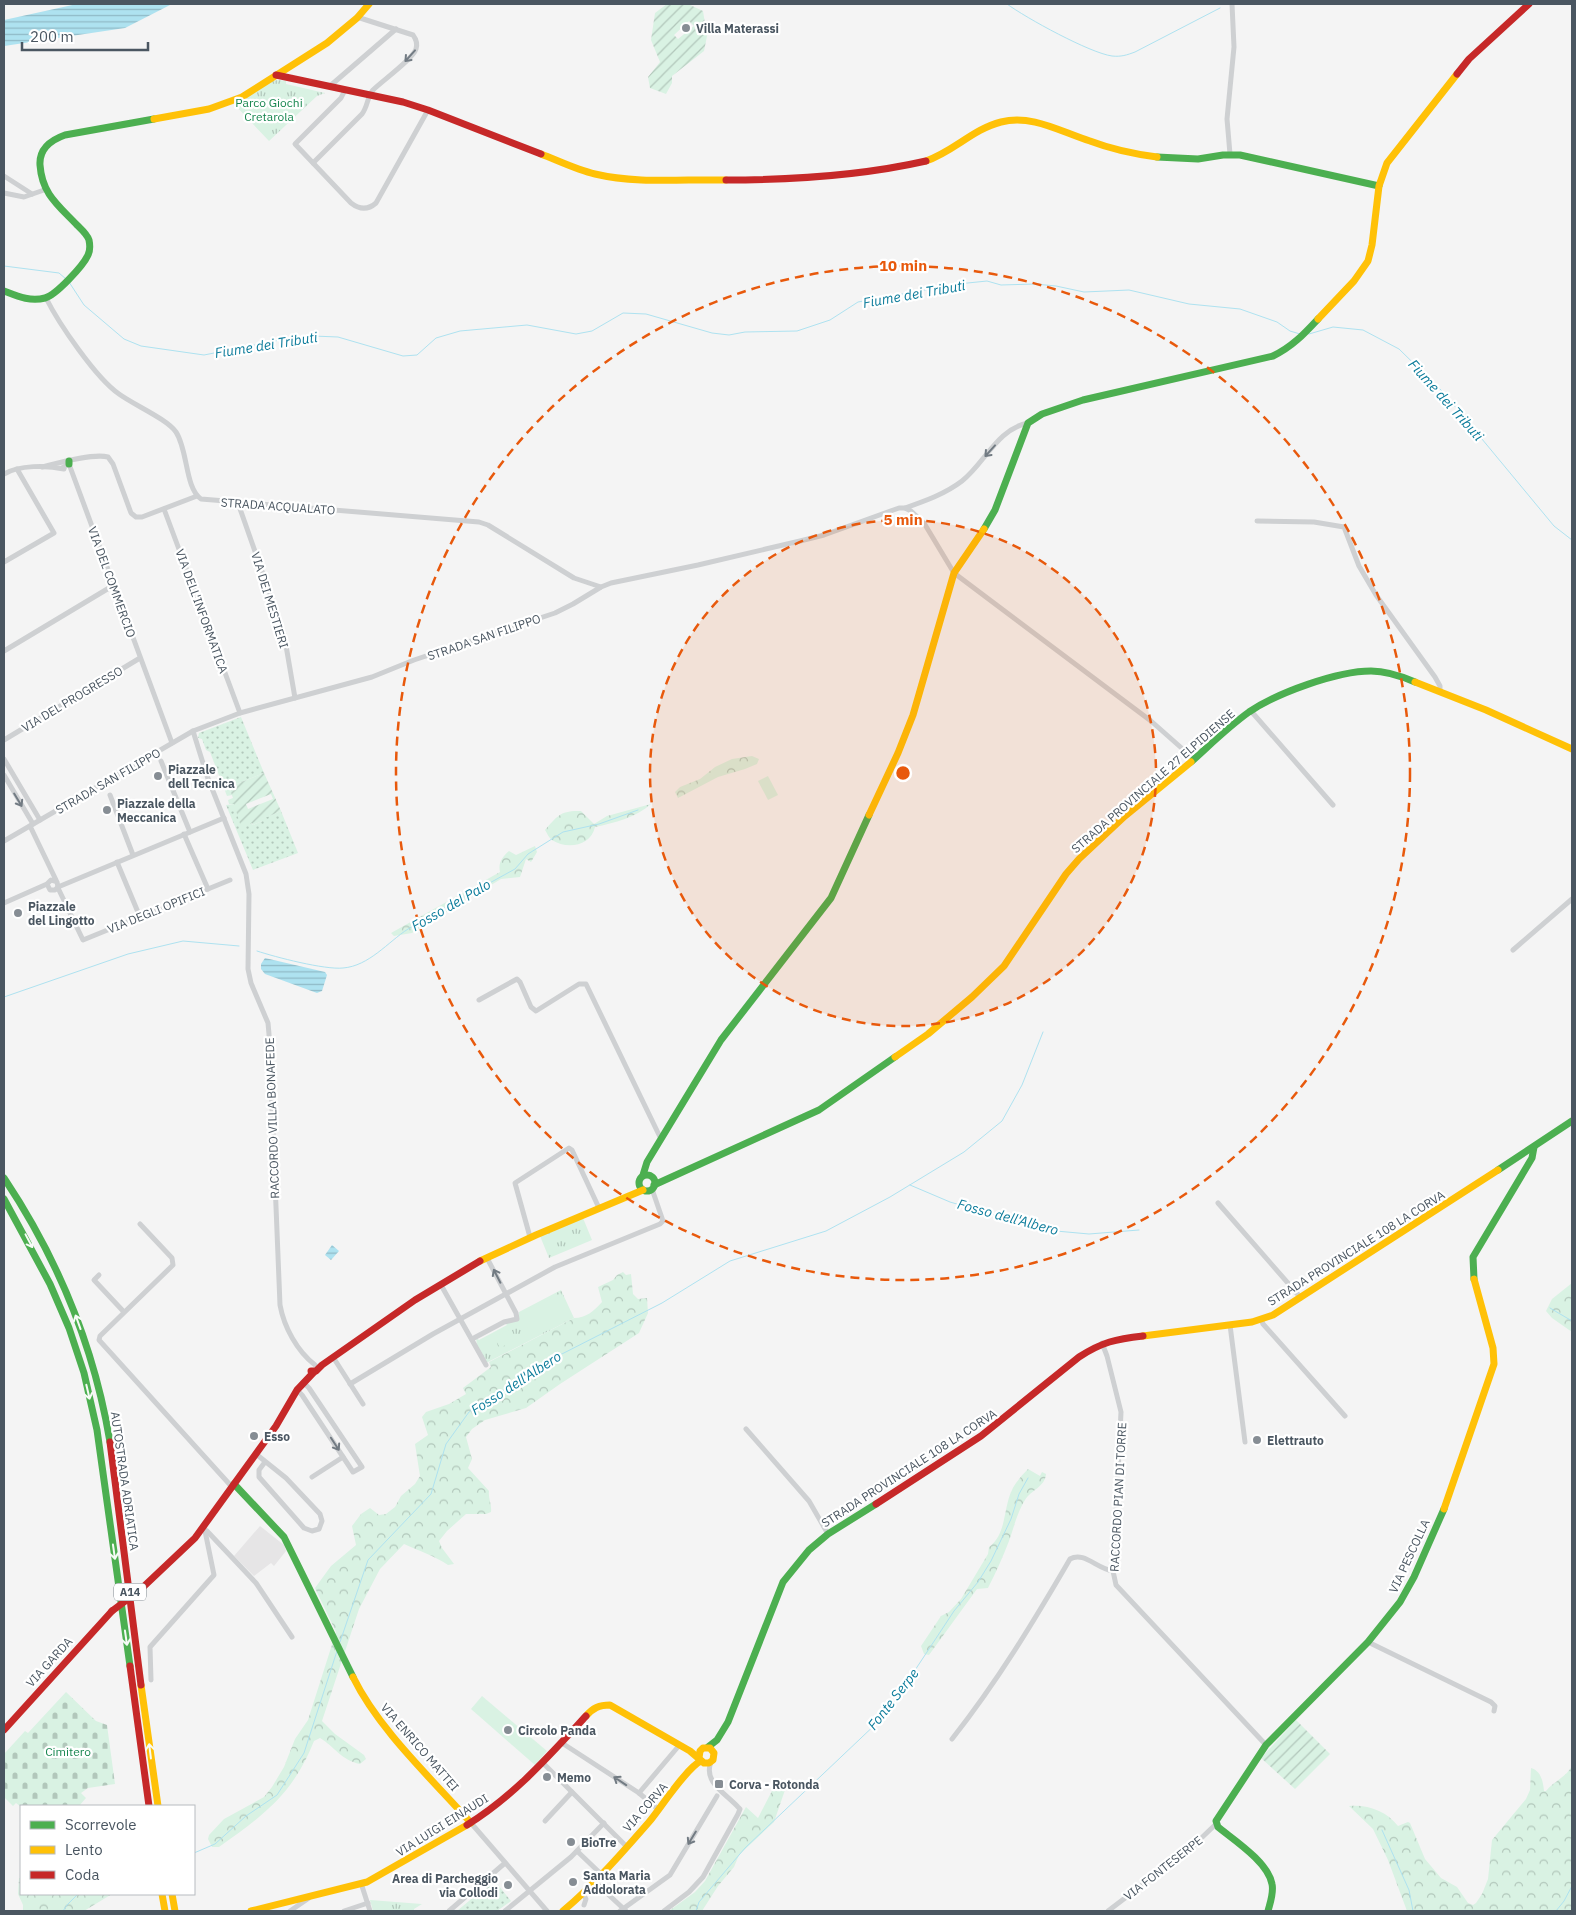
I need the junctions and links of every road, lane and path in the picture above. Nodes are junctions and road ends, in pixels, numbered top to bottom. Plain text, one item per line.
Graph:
1 (369, 4) edge
2 (1232, 4) edge
3 (1529, 4) edge
4 (357, 17) junction
5 (396, 29) junction
6 (286, 69) junction
7 (276, 75) junction
8 (288, 78) junction
9 (299, 80) junction
10 (330, 86) junction
11 (345, 90) junction
12 (369, 95) junction
13 (428, 110) junction
14 (1230, 154) junction
15 (313, 163) junction
16 (4, 176) edge
17 (1379, 186) junction
18 (44, 190) junction
19 (4, 193) edge
20 (32, 194) junction
21 (4, 291) edge
22 (46, 298) junction
23 (1028, 423) junction
24 (69, 463) junction
25 (42, 467) junction
26 (62, 468) junction
27 (17, 469) junction
28 (4, 474) edge
29 (73, 474) junction
30 (197, 496) junction
31 (238, 503) junction
32 (905, 508) junction
33 (164, 509) junction
34 (1258, 521) dead end
35 (4, 562) edge
36 (954, 573) junction
37 (114, 586) junction
38 (601, 586) junction
39 (4, 651) edge
40 (140, 658) junction
41 (1440, 691) junction
42 (295, 698) junction
43 (1251, 711) junction
44 (240, 713) junction
45 (193, 731) junction
46 (4, 740) edge
47 (172, 743) junction
48 (1572, 750) edge
49 (4, 759) edge
50 (1194, 759) junction
51 (161, 761) dead end
52 (4, 775) edge
53 (15, 778) junction
54 (6, 783) edge
55 (110, 795) dead end
56 (1333, 805) dead end
57 (224, 818) junction
58 (40, 820) junction
59 (32, 825) junction
60 (187, 833) junction
61 (4, 841) edge
62 (133, 855) junction
63 (48, 862) junction
64 (117, 862) junction
65 (230, 880) dead end
66 (47, 884) junction
67 (58, 886) junction
68 (208, 889) junction
69 (1572, 899) edge
70 (4, 903) edge
71 (140, 916) junction
72 (1513, 950) dead end
73 (480, 1000) dead end
74 (1572, 1121) edge
75 (661, 1139) junction
76 (1534, 1147) junction
77 (4, 1178) edge
78 (649, 1183) junction
79 (626, 1196) junction
80 (4, 1199) edge
81 (1218, 1203) dead end
82 (598, 1208) junction
83 (140, 1224) dead end
84 (530, 1237) junction
85 (487, 1258) junction
86 (99, 1275) dead end
87 (441, 1284) junction
88 (506, 1294) junction
89 (1301, 1298) junction
90 (124, 1312) junction
91 (461, 1319) junction
92 (1261, 1320) junction
93 (1230, 1325) junction
94 (472, 1339) junction
95 (1102, 1343) junction
96 (333, 1358) junction
97 (486, 1365) dead end
98 (314, 1369) junction
99 (303, 1382) junction
100 (350, 1384) junction
101 (297, 1390) junction
102 (363, 1404) dead end
103 (1345, 1416) dead end
104 (334, 1425) junction
105 (746, 1429) dead end
106 (326, 1431) junction
107 (1244, 1442) dead end
108 (256, 1454) junction
109 (343, 1457) junction
110 (265, 1462) junction
111 (312, 1477) dead end
112 (233, 1485) junction
113 (205, 1528) junction
114 (828, 1534) junction
115 (1113, 1571) junction
116 (112, 1611) joint
117 (292, 1637) dead end
118 (1368, 1642) junction
119 (151, 1680) dead end
120 (1494, 1711) dead end
121 (4, 1730) edge
122 (952, 1739) dead end
123 (562, 1742) junction
124 (1266, 1745) junction
125 (677, 1748) dead end
126 (711, 1749) junction
127 (703, 1759) junction
128 (543, 1763) junction
129 (572, 1792) junction
130 (639, 1794) junction
131 (727, 1795) junction
132 (717, 1796) junction
133 (149, 1803) edge
134 (157, 1803) edge
135 (659, 1810) junction
136 (545, 1822) dead end
137 (471, 1823) junction
138 (604, 1823) junction
139 (1216, 1824) junction
140 (626, 1846) junction
141 (577, 1851) junction
142 (505, 1863) junction
143 (602, 1874) junction
144 (595, 1882) junction
145 (361, 1883) junction
146 (529, 1892) junction
147 (583, 1894) junction
148 (162, 1895) edge
149 (172, 1895) edge
150 (312, 1896) junction
151 (576, 1901) junction
152 (368, 1903) junction
153 (584, 1905) junction
154 (623, 1910) edge
155 (165, 1911) edge
156 (175, 1911) edge
157 (251, 1911) edge
158 (290, 1911) edge
159 (344, 1911) edge
160 (370, 1911) edge
161 (449, 1911) edge
162 (505, 1911) edge
163 (547, 1911) edge
164 (563, 1911) edge
165 (586, 1911) edge
166 (664, 1911) edge
167 (1108, 1911) edge
168 (1268, 1911) edge

1 - 4 main road
2 - 14 street
3 - 17 main road
4 - 5 street
4 - 6 main road
5 - 10 street
5 -> 12 street
6 - 7 main road
6 - 8 main road
6 - 9 main road
7 - 8 main road
7 - 18 main road
8 - 9 main road
9 - 10 main road
10 - 11 main road
11 - 12 main road
11 - 15 street
12 - 13 main road
12 - 15 street
13 - 14 main road
13 - 15 street
14 - 17 main road
16 - 20 street
17 - 23 main road
18 - 20 street
18 - 22 main road
19 - 20 street
21 - 22 main road
22 - 30 street
23 -> 32 street, STRADA SAN FILIPPO
23 - 36 main road
24 - 25 street
24 - 26 street
24 - 29 street, VIA DEL COMMERCIO
24 - 33 street
25 - 26 street
25 - 27 street
26 - 29 street
27 - 28 street
27 - 35 street
29 - 37 street, VIA DEL COMMERCIO
30 - 31 street, STRADA ACQUALATO
30 - 33 street
31 - 38 street, STRADA ACQUALATO
31 - 42 street, VIA DEI MESTIERI
32 - 36 street
32 - 38 street, STRADA SAN FILIPPO
33 - 44 street, VIA DELL'INFORMATICA
34 - 41 street
36 - 50 street
36 - 75 main road
37 - 39 street
37 - 40 street, VIA DEL COMMERCIO
38 - 42 street, STRADA SAN FILIPPO
40 - 46 street, VIA DEL PROGRESSO
40 - 47 street, VIA DEL COMMERCIO
41 - 43 main road, STRADA PROVINCIALE 27 ELPIDIENSE
41 - 48 main road, STRADA PROVINCIALE 27 ELPIDIENSE
42 - 44 street, STRADA SAN FILIPPO
43 - 50 main road, STRADA PROVINCIALE 27 ELPIDIENSE
43 - 56 street
44 - 45 street, STRADA SAN FILIPPO
45 - 47 street, STRADA SAN FILIPPO
45 - 57 street, RACCORDO VILLA BONAFEDE
47 - 58 street, STRADA SAN FILIPPO
49 - 53 street
50 - 78 main road, STRADA PROVINCIALE 27 ELPIDIENSE
51 - 60 street
52 - 54 street
53 - 54 street
53 - 58 street
54 -> 59 street
55 - 62 street
57 - 60 street
57 - 98 street, RACCORDO VILLA BONAFEDE
58 - 59 street, STRADA SAN FILIPPO
59 - 61 street, STRADA SAN FILIPPO
59 - 63 street
60 - 62 street
60 - 68 street
62 - 64 street
63 - 66 street
63 - 67 street
64 - 67 street
64 - 71 street
65 - 68 street, VIA DEGLI OPIFICI
66 - 67 street
66 - 67 street
66 - 70 street
67 - 71 street, VIA DEGLI OPIFICI
68 - 71 street, VIA DEGLI OPIFICI
69 - 72 street
73 - 75 street
74 - 76 main road, STRADA PROVINCIALE 108 LA CORVA
75 - 78 main road
76 - 89 main road, STRADA PROVINCIALE 108 LA CORVA
76 - 118 main road, VIA PESCOLLA
134 -> 77 main road, AUTOSTRADA ADRIATICA / A14
78 - 79 main road, STRADA PROVINCIALE 27 ELPIDIENSE
78 - 79 main road, STRADA PROVINCIALE 27 ELPIDIENSE
78 - 88 street
79 - 82 main road, STRADA PROVINCIALE 27 ELPIDIENSE
80 -> 133 main road, AUTOSTRADA ADRIATICA / A14
81 - 89 street
82 - 84 main road, STRADA PROVINCIALE 27 ELPIDIENSE
82 - 84 street
83 - 90 street
84 - 85 main road, STRADA PROVINCIALE 27 ELPIDIENSE
85 - 87 main road, STRADA PROVINCIALE 27 ELPIDIENSE
88 -> 85 street
86 - 90 street
87 - 91 street
87 - 96 main road, STRADA PROVINCIALE 27 ELPIDIENSE
88 - 91 street
88 - 94 street
89 - 92 main road, STRADA PROVINCIALE 108 LA CORVA
90 - 112 street
91 - 94 street
91 - 100 street
92 - 93 main road, STRADA PROVINCIALE 108 LA CORVA
92 - 103 street
93 - 95 main road, STRADA PROVINCIALE 108 LA CORVA
93 - 107 street
94 - 97 street
95 - 114 main road, STRADA PROVINCIALE 108 LA CORVA
95 - 115 street, RACCORDO PIAN DI TORRE
96 - 98 main road, STRADA PROVINCIALE 27 ELPIDIENSE
96 - 100 street
98 - 99 main road, STRADA PROVINCIALE 27 ELPIDIENSE
99 - 101 main road, STRADA PROVINCIALE 27 ELPIDIENSE
99 - 104 street
100 - 102 street
101 - 106 street
101 - 108 main road, STRADA PROVINCIALE 27 ELPIDIENSE
104 - 106 street
104 - 109 street
105 - 114 street
106 -> 109 street
108 - 110 street
108 - 112 main road, STRADA PROVINCIALE 27 ELPIDIENSE
109 - 111 street
110 - 110 street
112 - 113 main road, STRADA PROVINCIALE 27 ELPIDIENSE
112 - 137 main road, VIA ENRICO MATTEI
113 - 116 main road, STRADA PROVINCIALE 27 ELPIDIENSE, bridge
113 - 117 street
113 - 119 street
114 - 126 main road, STRADA PROVINCIALE 108 LA CORVA
115 - 122 street
115 - 124 street, RACCORDO PIAN DI TORRE
116 - 121 main road, VIA GARDA
118 - 120 street
118 - 124 main road, VIA PESCOLLA
123 - 127 main road, VIA LUIGI EINAUDI
123 - 128 main road, VIA LUIGI EINAUDI
130 -> 123 street
124 - 139 main road, VIA PESCOLLA
125 - 130 street
126 - 127 main road, STRADA PROVINCIALE 108 LA CORVA
126 - 127 main road
127 - 131 street
127 - 132 street
127 - 135 main road, VIA CORVA
128 - 129 street
128 - 137 main road, VIA LUIGI EINAUDI
129 - 136 street
129 - 138 street
130 - 135 street
131 - 132 street
131 - 166 street
132 -> 154 street
135 - 140 main road, VIA CORVA
137 - 142 street, VIA ENRICO MATTEI
137 - 145 main road, VIA LUIGI EINAUDI
138 - 140 street
138 - 141 street
139 - 167 street, VIA FONTESERPE
139 - 168 main road
140 - 143 main road, VIA CORVA
141 - 143 street
141 - 146 street
142 - 146 street, VIA ENRICO MATTEI
142 - 161 street
143 - 144 main road, VIA CORVA
144 - 147 main road, VIA CORVA
144 - 154 street
145 - 150 main road, VIA LUIGI EINAUDI
145 - 152 street
146 - 162 street
146 - 163 street, VIA ENRICO MATTEI
147 - 151 main road, VIA CORVA
147 - 153 street
148 - 155 main road
149 - 156 main road
150 - 157 main road, VIA LUIGI EINAUDI
150 - 158 street, VIA LUIGI EINAUDI
151 - 153 street
151 - 164 main road, VIA CORVA
152 - 159 street
152 - 160 street
153 - 165 street

